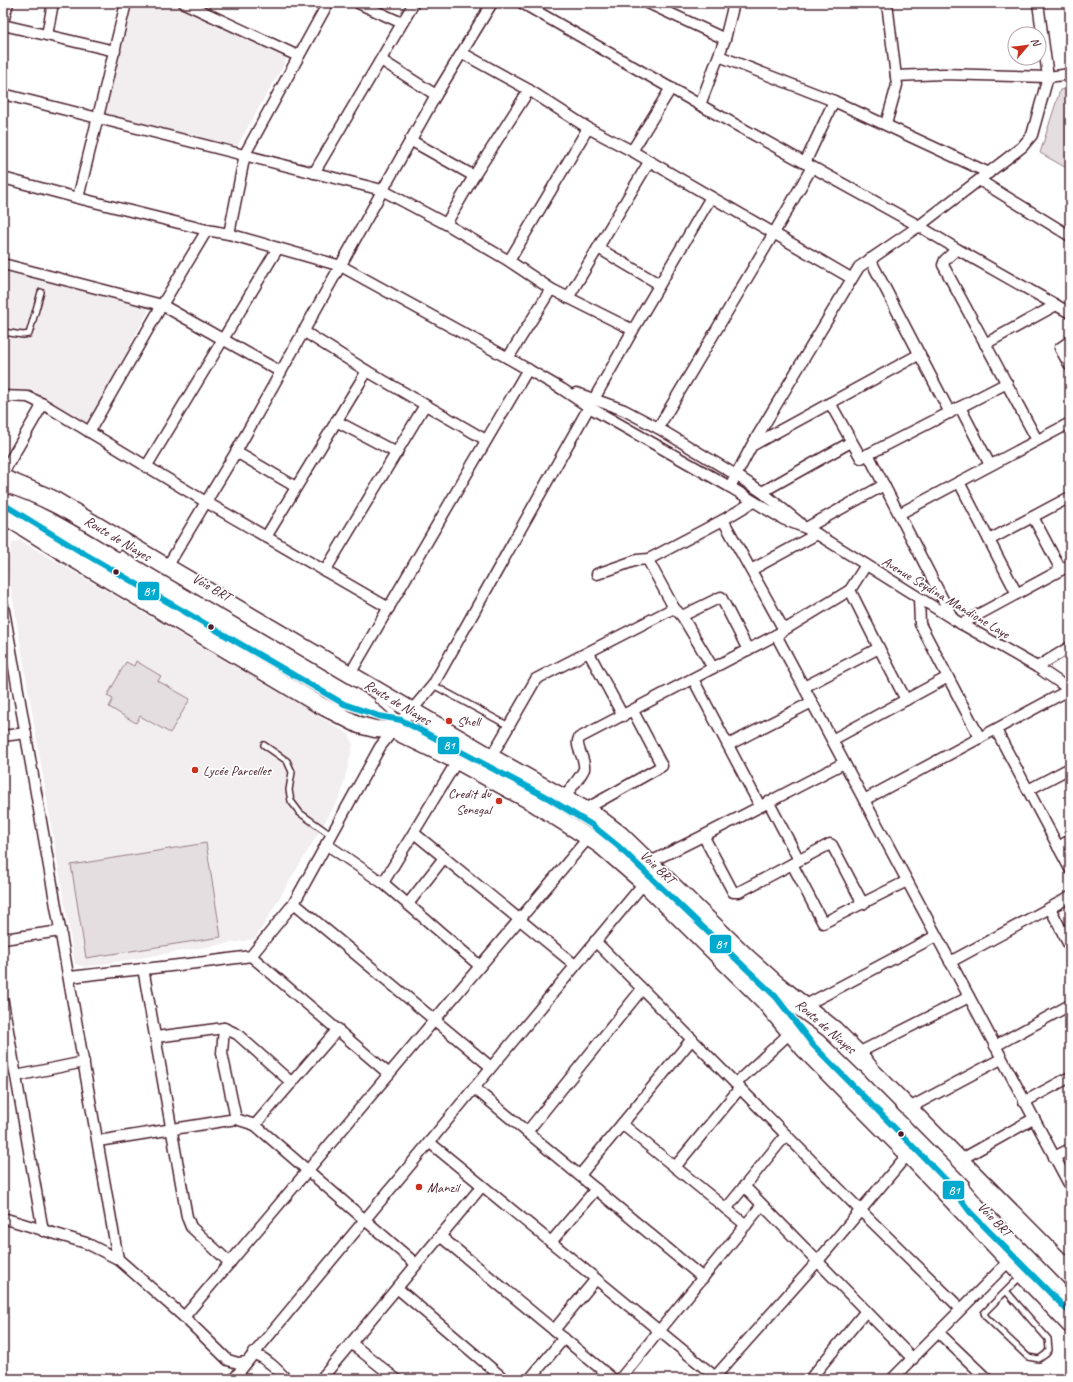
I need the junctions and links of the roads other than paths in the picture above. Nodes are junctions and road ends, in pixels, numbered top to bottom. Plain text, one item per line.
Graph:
1 (8, 3) edge
2 (53, 3) edge
3 (126, 3) edge
4 (184, 3) edge
5 (328, 3) edge
6 (358, 3) edge
7 (414, 3) edge
8 (492, 3) edge
9 (522, 3) edge
10 (648, 3) edge
11 (734, 3) edge
12 (887, 3) edge
13 (1038, 3) edge
14 (3, 23) edge
15 (402, 23) junction
16 (47, 35) junction
17 (725, 38) junction
18 (115, 51) junction
19 (462, 52) junction
20 (298, 56) junction
21 (719, 56) junction
22 (381, 60) junction
23 (1070, 74) edge
24 (896, 76) junction
25 (1048, 77) junction
26 (671, 88) junction
27 (529, 90) junction
28 (3, 94) edge
29 (436, 95) junction
30 (834, 102) junction
31 (700, 105) junction
32 (98, 118) junction
33 (886, 124) junction
34 (588, 128) junction
35 (410, 140) junction
36 (632, 152) junction
37 (245, 154) junction
38 (649, 162) junction
39 (808, 165) junction
40 (314, 173) junction
41 (989, 173) junction
42 (474, 176) junction
43 (3, 178) edge
44 (979, 180) junction
45 (382, 190) junction
46 (711, 197) junction
47 (78, 198) junction
48 (446, 224) junction
49 (919, 226) junction
50 (207, 230) junction
51 (774, 233) junction
52 (229, 234) junction
53 (1070, 236) edge
54 (278, 248) junction
55 (598, 248) junction
56 (957, 249) junction
57 (870, 259) junction
58 (509, 261) junction
59 (3, 264) edge
60 (341, 266) junction
61 (851, 278) junction
62 (659, 284) junction
63 (551, 289) junction
64 (41, 292) dead end
65 (568, 298) junction
66 (162, 305) junction
67 (1056, 305) junction
68 (1070, 313) edge
69 (632, 330) junction
70 (3, 332) edge
71 (303, 332) junction
72 (222, 339) junction
73 (1070, 341) edge
74 (985, 344) junction
75 (920, 354) junction
76 (508, 358) junction
77 (1070, 366) edge
78 (528, 369) junction
79 (367, 371) junction
80 (281, 372) junction
81 (1007, 383) junction
82 (3, 396) edge
83 (592, 403) junction
84 (830, 403) junction
85 (43, 404) junction
86 (425, 405) junction
87 (960, 407) junction
88 (950, 412) junction
89 (336, 421) junction
90 (1070, 423) edge
91 (658, 428) junction
92 (89, 432) junction
93 (486, 440) junction
94 (1037, 440) junction
95 (851, 442) junction
96 (752, 445) junction
97 (236, 452) junction
98 (397, 453) junction
99 (868, 454) junction
100 (990, 465) junction
101 (146, 467) junction
102 (3, 473) edge
103 (736, 474) junction
104 (3, 478) edge
105 (959, 482) junction
106 (884, 485) junction
107 (296, 487) junction
108 (730, 487) junction
109 (3, 489) edge
110 (762, 492) junction
111 (1070, 498) edge
112 (206, 502) junction
113 (753, 502) junction
114 (3, 504) edge
115 (899, 514) junction
116 (3, 515) edge
117 (1033, 517) junction
118 (723, 520) junction
119 (806, 528) junction
120 (818, 534) junction
121 (266, 536) junction
122 (989, 540) junction
123 (126, 552) dead end
124 (649, 559) junction
125 (866, 565) junction
126 (167, 568) junction
127 (1065, 568) edge
128 (751, 570) junction
129 (325, 571) junction
130 (597, 574) dead end
131 (850, 590) junction
132 (1017, 594) junction
133 (919, 598) junction
134 (3, 605) edge
135 (389, 608) junction
136 (674, 608) junction
137 (682, 616) junction
138 (957, 621) junction
139 (780, 632) junction
140 (1070, 647) edge
141 (879, 648) junction
142 (748, 650) junction
143 (589, 653) junction
144 (1037, 667) junction
145 (713, 668) junction
146 (350, 674) junction
147 (948, 677) junction
148 (693, 679) junction
149 (433, 686) junction
150 (804, 687) junction
151 (1070, 691) edge
152 (376, 698) dead end
153 (906, 700) junction
154 (812, 702) junction
155 (633, 711) junction
156 (623, 716) junction
157 (402, 720) junction
158 (509, 726) junction
159 (996, 730) junction
160 (26, 733) junction
161 (3, 736) edge
162 (980, 738) junction
163 (832, 740) junction
164 (264, 745) dead end
165 (728, 745) junction
166 (491, 757) junction
167 (457, 761) junction
168 (844, 763) junction
169 (1070, 768) edge
170 (1028, 790) junction
171 (564, 798) junction
172 (864, 800) junction
173 (764, 804) junction
174 (584, 810) junction
175 (414, 833) junction
176 (589, 837) junction
177 (704, 837) junction
178 (328, 839) junction
179 (1070, 840) edge
180 (1058, 847) junction
181 (443, 859) junction
182 (650, 862) junction
183 (795, 862) junction
184 (1070, 869) edge
185 (907, 881) junction
186 (644, 882) junction
187 (383, 883) junction
188 (1070, 897) edge
189 (294, 903) junction
190 (408, 904) junction
191 (862, 904) junction
192 (1050, 908) junction
193 (519, 920) junction
194 (61, 931) junction
195 (936, 936) junction
196 (3, 939) edge
197 (595, 941) junction
198 (1070, 947) edge
199 (251, 956) junction
200 (950, 962) junction
201 (575, 965) junction
202 (480, 966) junction
203 (143, 968) junction
204 (69, 977) junction
205 (642, 989) junction
206 (776, 997) junction
207 (969, 997) junction
208 (3, 1002) edge
209 (1070, 1005) edge
210 (804, 1006) junction
211 (4, 1017) edge
212 (435, 1020) junction
213 (224, 1028) junction
214 (338, 1029) junction
215 (790, 1033) junction
216 (156, 1037) junction
217 (692, 1039) junction
218 (995, 1046) junction
219 (858, 1053) junction
220 (1001, 1058) junction
221 (84, 1062) junction
222 (14, 1065) junction
223 (3, 1066) edge
224 (491, 1066) junction
225 (389, 1074) junction
226 (868, 1075) dead end
227 (16, 1076) junction
228 (1070, 1077) edge
229 (292, 1083) junction
230 (738, 1086) junction
231 (474, 1088) junction
232 (1024, 1102) junction
233 (905, 1108) junction
234 (236, 1119) junction
235 (1033, 1119) junction
236 (622, 1124) junction
237 (255, 1125) junction
238 (171, 1128) junction
239 (527, 1132) junction
240 (786, 1135) junction
241 (98, 1140) junction
242 (429, 1142) junction
243 (1070, 1149) edge
244 (908, 1154) junction
245 (1054, 1157) junction
246 (675, 1167) junction
247 (962, 1167) junction
248 (308, 1171) junction
249 (580, 1176) junction
250 (970, 1180) dead end
251 (482, 1186) junction
252 (744, 1186) junction
253 (1070, 1186) edge
254 (596, 1189) junction
255 (762, 1205) junction
256 (726, 1209) junction
257 (860, 1210) junction
258 (3, 1218) edge
259 (364, 1220) junction
260 (746, 1225) junction
261 (43, 1230) junction
262 (440, 1236) junction
263 (552, 1242) junction
264 (118, 1259) junction
265 (1009, 1261) junction
266 (817, 1262) junction
267 (230, 1263) junction
268 (416, 1264) junction
269 (1070, 1271) edge
270 (1022, 1275) junction
271 (704, 1278) junction
272 (596, 1279) junction
273 (1070, 1285) edge
274 (397, 1288) junction
275 (1006, 1291) junction
276 (961, 1309) junction
277 (866, 1311) junction
278 (1070, 1313) edge
279 (184, 1317) junction
280 (1070, 1325) edge
281 (554, 1330) junction
282 (660, 1330) junction
283 (939, 1333) junction
284 (564, 1338) junction
285 (351, 1342) junction
286 (253, 1353) junction
287 (913, 1359) junction
288 (247, 1362) junction
289 (1070, 1376) edge
290 (716, 1378) edge
291 (234, 1379) edge
292 (286, 1379) edge
293 (321, 1379) edge
294 (396, 1379) edge
295 (504, 1379) edge
296 (530, 1379) edge
297 (613, 1379) edge
298 (620, 1379) edge
299 (810, 1379) edge
300 (893, 1379) edge
301 (987, 1379) edge
302 (1067, 1379) edge

1 - 14 street
2 - 16 street
3 - 18 street
4 - 20 street
5 - 20 street
6 - 15 street
7 - 15 street
8 - 19 street
9 - 26 street
10 - 17 street
11 - 17 street
12 - 24 street
13 - 25 street
14 - 16 street
15 - 22 street
16 - 18 street
17 - 21 street
18 - 32 street
19 - 27 street
19 - 29 street
20 - 37 street
21 - 30 street
21 - 31 street
22 - 29 street
22 - 40 street
23 - 25 street
24 - 25 street
24 - 33 street
25 - 41 street
26 - 31 street
26 - 36 street
27 - 34 street
27 - 42 street
28 - 32 street
29 - 35 street
30 - 33 street
30 - 39 street
31 - 39 street
32 - 37 street
32 - 47 street
33 - 41 street
34 - 36 street
34 - 58 street
35 - 42 street
35 - 45 street
36 - 38 street
37 - 40 street
37 - 52 street
38 - 46 street
38 - 55 street
39 - 49 street
39 - 51 street
40 - 45 street
41 - 44 street
42 - 48 street
43 - 47 street
44 - 49 street
44 - 53 street
45 - 48 street
45 - 60 street
46 - 51 street
46 - 62 street
47 - 50 street
48 - 58 street
49 - 56 street
49 - 57 street
50 - 52 street
50 - 66 street
51 - 61 street
51 - 91 street
52 - 54 street
54 - 60 street
54 - 72 street
55 - 62 street
55 - 65 street
56 - 67 street
56 - 74 street
57 - 61 street
57 - 75 street
58 - 63 street
59 - 66 street
60 - 71 street
60 - 76 street
61 - 96 street
62 - 69 street
63 - 65 street
63 - 76 street
64 - 70 lane
65 - 69 street
66 - 72 street
66 - 92 street
67 - 68 street
67 - 74 street
69 - 83 street
71 - 79 street
71 - 80 street
72 - 80 street
72 - 101 street
73 - 77 street
74 - 81 street
75 - 84 street
75 - 88 street
76 - 78 street
78 - 83 street
78 - 93 street
79 - 86 street
79 - 89 street
80 - 97 street
81 - 87 street
81 - 94 street
82 - 85 street
83 - 91 street
83 - 108 street
83 - 149 street
84 - 95 street
84 - 96 street
85 - 92 street
85 - 102 street
86 - 93 street
86 - 98 street
87 - 88 street
87 - 100 street
88 - 99 street
89 - 98 street
89 - 107 street
90 - 94 street
91 - 103 street
92 - 101 street
93 - 135 street
94 - 100 street
95 - 99 street
95 - 110 street
96 - 103 street
97 - 107 street
97 - 112 street
98 - 129 street
99 - 106 street
100 - 105 street
101 - 112 street
103 - 108 street
103 - 110 street
104 - 126 main road, Route de Niayes
105 - 115 street
105 - 122 street
106 - 115 street
106 - 119 street
107 - 121 street
108 - 113 street
109 - 123 lane
110 - 119 street
111 - 117 street
112 - 121 street
112 - 126 street
113 - 118 street
113 - 119 street
114 - 157 lane, Voie BRT
115 - 138 street
116 - 157 main road, Route de Niayes
117 - 122 street
117 - 127 street
118 - 124 street
118 - 128 street
119 - 120 street, Avenue Seydina Mandione Laye
120 - 125 street, Avenue Seydina Mandione Laye
120 - 128 street
121 - 129 street
122 - 132 street
124 - 130 street
124 - 136 street
125 - 131 street
125 - 133 street, Avenue Seydina Mandione Laye
126 - 146 main road, Route de Niayes
127 - 132 street
128 - 139 street
129 - 135 street
131 - 139 street
131 - 141 street
132 - 138 street
133 - 138 street, Avenue Seydina Mandione Laye
133 - 147 street
134 - 160 street
135 - 146 street
136 - 137 street
136 - 143 street
137 - 142 street
137 - 145 street
138 - 144 street, Avenue Seydina Mandione Laye
139 - 142 street
139 - 150 street
140 - 144 street
141 - 150 street
141 - 153 street
142 - 145 street
143 - 156 street
143 - 158 street
144 - 151 street, Avenue Seydina Mandione Laye
145 - 148 street
146 - 157 main road, Route de Niayes
147 - 153 street
147 - 162 street
148 - 155 street
148 - 165 street
149 - 157 street
149 - 158 lane
150 - 154 street
151 - 159 street
152 - 157 lane, Voie BRT
153 - 163 street
154 - 163 street
154 - 165 street
155 - 156 street
155 - 174 street
156 - 171 street
157 - 166 main road, Route de Niayes
157 - 167 main road, Route de Niayes
157 - 178 street
157 - 206 lane, Voie BRT
158 - 166 street
159 - 162 street
159 - 170 street
160 - 161 street
160 - 194 street
162 - 172 street
163 - 168 street
164 - 178 lane
165 - 173 street
166 - 171 main road, Route de Niayes
167 - 175 street
167 - 176 main road, Route de Niayes
168 - 172 street
168 - 173 street
169 - 170 street
170 - 180 street
171 - 174 main road, Route de Niayes
172 - 185 street
173 - 177 street
173 - 183 street
174 - 182 main road, Route de Niayes
175 - 181 street
175 - 187 street
176 - 186 main road, Route de Niayes
176 - 193 street
177 - 182 street
177 - 183 street
178 - 187 street
178 - 189 street
179 - 180 street
180 - 184 street
181 - 190 street
181 - 193 street
182 - 210 main road, Route de Niayes
183 - 191 street
183 - 191 street
185 - 191 street
185 - 195 street
186 - 197 street
186 - 215 main road, Route de Niayes
187 - 190 street
188 - 192 street
189 - 199 street
189 - 212 street
190 - 202 street
192 - 198 street
192 - 200 street
193 - 201 street
193 - 202 street
194 - 196 street
194 - 204 street
195 - 200 street
195 - 210 street
197 - 201 street
197 - 205 street
199 - 203 street
199 - 214 street
200 - 207 street
201 - 224 street
202 - 212 street
203 - 204 street
203 - 216 street
204 - 221 street
205 - 217 street
205 - 239 street
206 - 226 lane, Voie BRT
206 - 278 lane, Voie BRT
207 - 218 street
207 - 219 street
208 - 211 street
209 - 218 street
210 - 219 main road, Route de Niayes
211 - 222 street
212 - 224 street
212 - 225 street
213 - 216 street
213 - 229 street
213 - 234 street
214 - 225 street
214 - 229 street
215 - 230 street
215 - 244 main road, Route de Niayes
216 - 238 street
217 - 230 street
217 - 236 street
218 - 220 street
219 - 233 main road, Route de Niayes
220 - 232 street
220 - 233 street
221 - 227 street
221 - 241 street
222 - 223 street
222 - 227 street
224 - 231 street
225 - 248 street
227 - 261 street
228 - 232 street
229 - 237 street
230 - 240 street
230 - 246 street
231 - 239 street
231 - 242 street
232 - 235 street
233 - 247 main road, Route de Niayes
234 - 237 street
234 - 238 street
235 - 245 street
235 - 247 street
236 - 246 street
236 - 249 street
237 - 248 street
238 - 241 street
238 - 267 street
239 - 249 street
240 - 252 street
240 - 257 street
241 - 264 street
242 - 251 street
242 - 259 street
243 - 245 street
244 - 257 street
244 - 265 main road, Route de Niayes
245 - 253 street
246 - 256 street
247 - 269 main road, Route de Niayes
248 - 259 street
248 - 267 street
249 - 254 street
250 - 273 lane, Voie BRT
251 - 262 street
251 - 263 street
252 - 255 street
252 - 256 street
254 - 263 street
254 - 271 street
255 - 260 street
255 - 266 street
256 - 260 street
257 - 266 street
257 - 276 street
258 - 261 street
259 - 268 street
259 - 286 street
260 - 271 street
261 - 264 street
262 - 268 street
262 - 281 street
263 - 272 street
264 - 279 street
265 - 270 main road, Route de Niayes
265 - 276 street
266 - 277 street
266 - 290 street
267 - 279 street
268 - 274 street
270 - 275 lane
270 - 280 main road, Route de Niayes
271 - 282 street
272 - 281 street
272 - 282 street
274 - 285 street
274 - 295 street
275 - 275 lane
276 - 283 street
277 - 287 street
277 - 299 street
279 - 288 street
281 - 284 street
282 - 290 street
282 - 298 street
283 - 287 street
283 - 301 street
284 - 296 street
284 - 297 street
285 - 293 street
285 - 294 street
286 - 288 street
286 - 292 street
287 - 300 street
288 - 291 street
289 - 302 street

